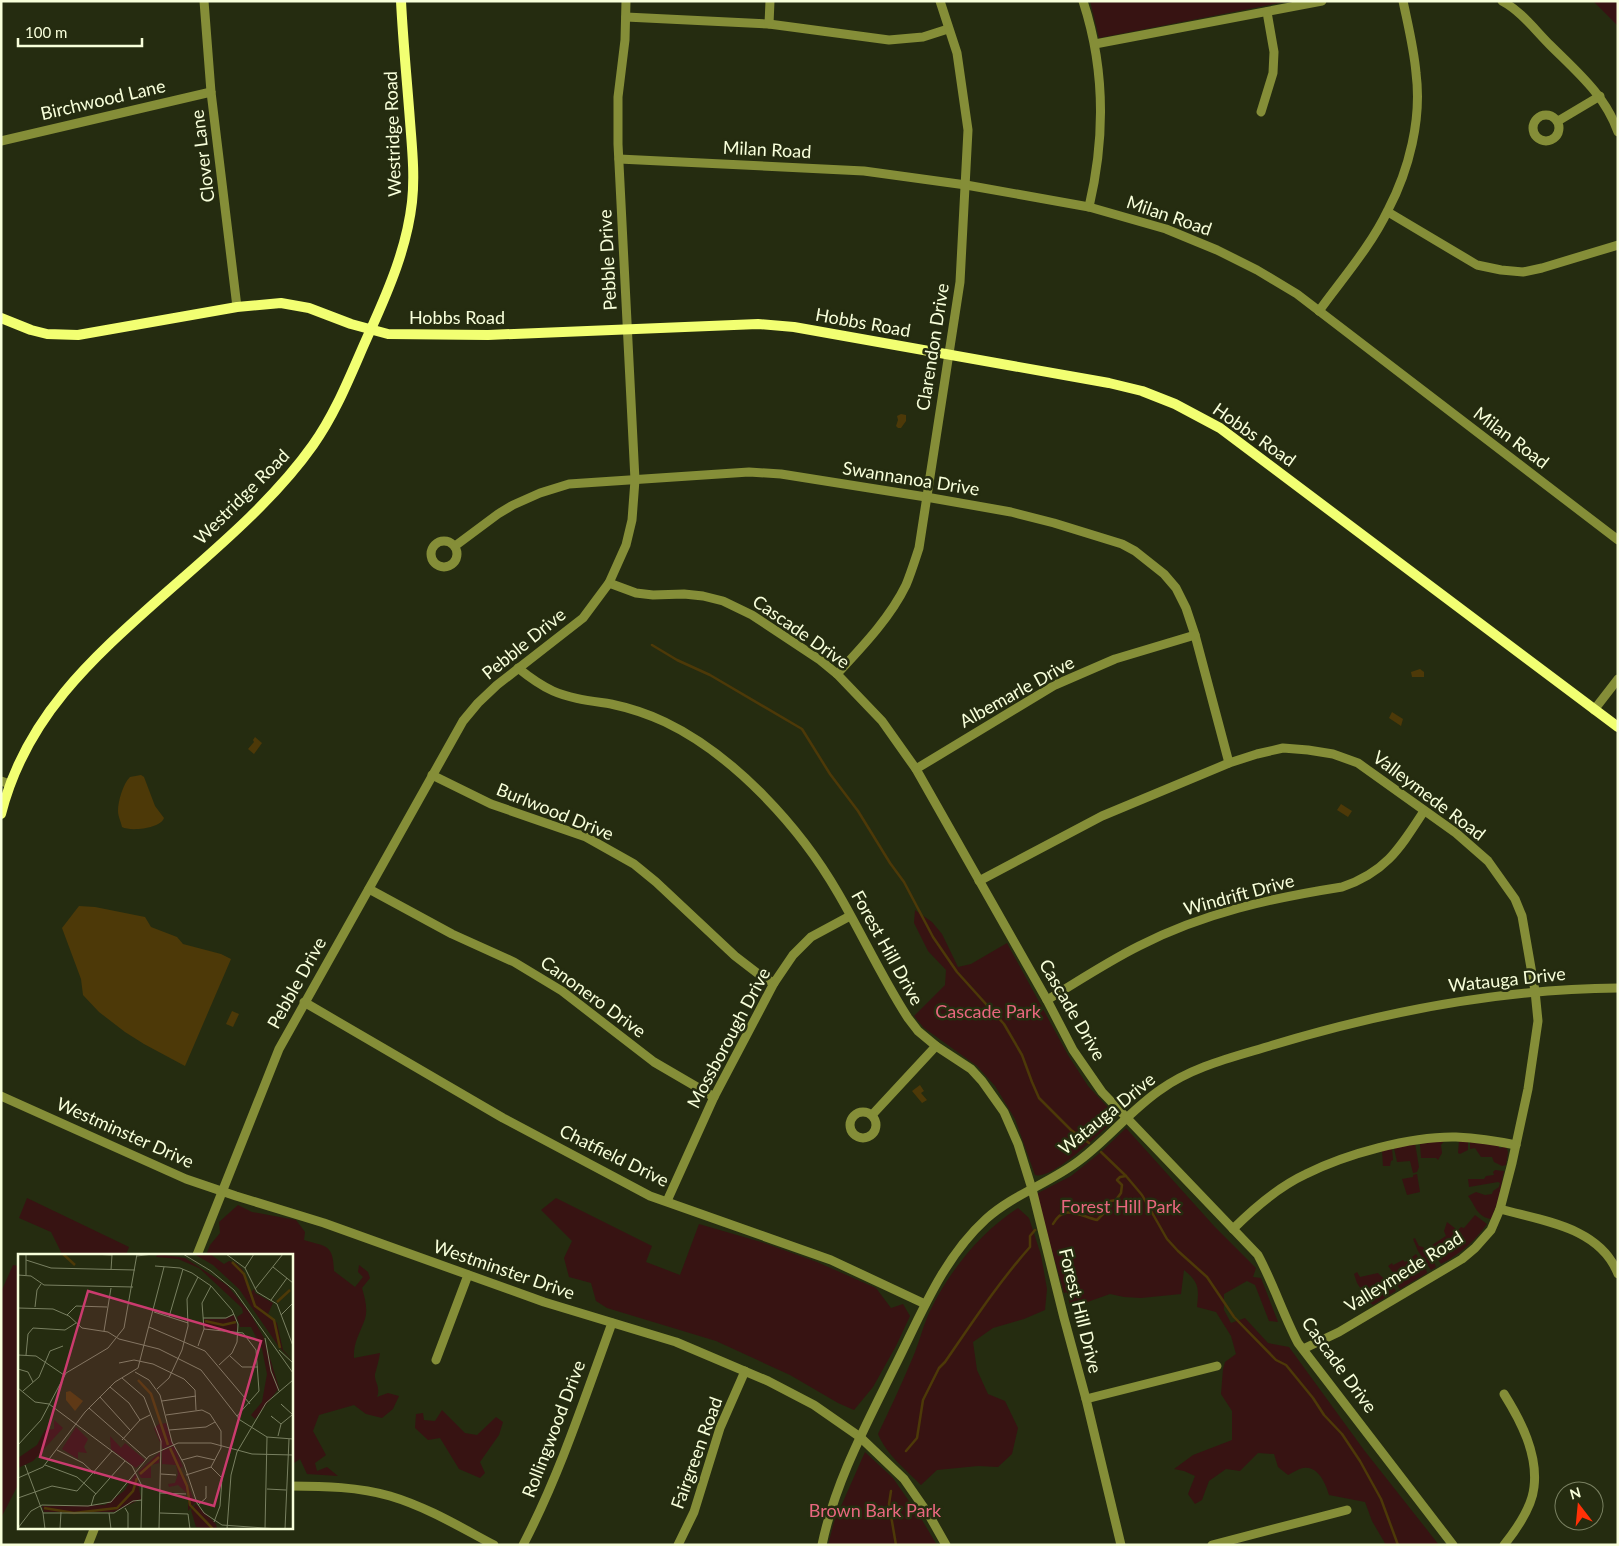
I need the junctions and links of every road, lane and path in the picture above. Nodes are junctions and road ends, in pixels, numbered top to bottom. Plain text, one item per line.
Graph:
1 (204, 1) edge
2 (401, 1) edge
3 (626, 1) edge
4 (770, 1) edge
5 (940, 1) edge
6 (1083, 1) edge
7 (1322, 1) edge
8 (1404, 1) edge
9 (1502, 1) edge
10 (1267, 12) junction
11 (626, 17) junction
12 (769, 24) junction
13 (948, 29) junction
14 (1095, 44) junction
15 (212, 92) junction
16 (1600, 96) junction
17 (1261, 112) dead end
18 (1558, 121) dead end
19 (1618, 132) edge
20 (1, 141) edge
21 (620, 159) junction
22 (966, 185) junction
23 (1089, 207) junction
24 (1388, 212) junction
25 (1618, 245) edge
26 (237, 307) junction
27 (1319, 311) junction
28 (1, 318) edge
29 (628, 329) junction
30 (370, 330) junction
31 (948, 354) junction
32 (634, 480) junction
33 (926, 497) junction
34 (1618, 540) edge
35 (455, 546) dead end
36 (609, 583) junction
37 (1195, 635) junction
38 (518, 668) junction
39 (837, 674) junction
40 (1618, 679) edge
41 (1594, 710) junction
42 (1618, 727) edge
43 (1229, 763) junction
44 (916, 769) junction
45 (432, 775) junction
46 (6, 782) edge
47 (1424, 811) junction
48 (1, 814) edge
49 (979, 881) junction
50 (369, 889) junction
51 (850, 916) junction
52 (774, 983) junction
53 (1618, 988) edge
54 (1535, 991) junction
55 (1047, 1000) junction
56 (304, 1002) junction
57 (936, 1046) junction
58 (1, 1096) edge
59 (714, 1097) junction
60 (872, 1114) dead end
61 (1126, 1119) junction
62 (1516, 1145) junction
63 (1032, 1189) junction
64 (222, 1192) junction
65 (667, 1201) junction
66 (1500, 1209) junction
67 (1233, 1229) junction
68 (197, 1254) edge
69 (1618, 1274) edge
70 (468, 1275) junction
71 (925, 1304) junction
72 (612, 1323) junction
73 (1303, 1349) junction
74 (436, 1360) dead end
75 (1217, 1366) dead end
76 (745, 1371) junction
77 (1504, 1394) dead end
78 (1086, 1399) junction
79 (860, 1437) junction
80 (292, 1486) edge
81 (1347, 1510) dead end
82 (95, 1528) edge
83 (88, 1545) edge
84 (494, 1545) edge
85 (523, 1545) edge
86 (678, 1545) edge
87 (822, 1545) edge
88 (946, 1545) edge
89 (1121, 1545) edge
90 (1212, 1545) edge
91 (1454, 1545) edge
92 (1504, 1545) edge

1 - 15 street, Clover Lane
2 - 30 street, Westridge Road
3 - 11 street, Pebble Drive
4 - 12 street
5 - 13 street, Clarendon Drive
6 - 14 street
7 - 10 street
8 - 24 street
9 - 16 street
10 - 14 street
10 - 17 street
11 - 12 street
11 - 21 street, Pebble Drive
12 - 13 street
13 - 22 street, Clarendon Drive
14 - 23 street
15 - 20 street, Birchwood Lane
15 - 26 street, Clover Lane
16 - 18 street
16 - 19 street
21 - 22 street, Milan Road
21 - 29 street, Pebble Drive
22 - 23 street, Milan Road
22 - 31 street, Clarendon Drive
23 - 27 street, Milan Road
24 - 25 street
24 - 27 street
26 - 28 street, Hobbs Road
26 - 30 street, Hobbs Road
27 - 34 street, Milan Road
29 - 30 street, Hobbs Road
29 - 31 street, Hobbs Road
29 - 32 street, Pebble Drive
30 - 46 street, Westridge Road
31 - 33 street, Clarendon Drive
31 - 41 street, Hobbs Road
32 - 33 street, Swannanoa Drive
32 - 35 street, Swannanoa Drive
32 - 36 street, Pebble Drive
33 - 37 street, Swannanoa Drive
33 - 39 street, Clarendon Drive
36 - 38 street, Pebble Drive
36 - 39 street, Cascade Drive
37 - 43 street, Swannanoa Drive
37 - 44 street, Albemarle Drive
38 - 45 street, Pebble Drive
38 - 51 street, Forest Hill Drive
39 - 44 street, Cascade Drive
40 - 41 street
41 - 42 street, Hobbs Road
43 - 47 street, Valleymede Road
43 - 49 street, Valleymede Road
44 - 49 street, Cascade Drive
45 - 50 street, Pebble Drive
45 - 52 street, Burlwood Drive
46 - 48 street, Westridge Road
47 - 54 street, Valleymede Road
47 - 55 street, Windrift Drive
49 - 55 street, Cascade Drive
50 - 56 street, Pebble Drive
50 - 59 street, Canonero Drive
51 - 52 street, Mossborough Drive
51 - 57 street, Forest Hill Drive
52 - 59 street, Mossborough Drive
53 - 54 street, Watauga Drive
54 - 61 street, Watauga Drive
54 - 62 street, Valleymede Road
55 - 61 street, Cascade Drive
56 - 64 street, Pebble Drive
56 - 65 street, Chatfield Drive
57 - 60 street
57 - 63 street, Forest Hill Drive
58 - 64 street, Westminster Drive
59 - 65 street, Mossborough Drive
61 - 63 street, Watauga Drive
61 - 67 street, Cascade Drive
62 - 66 street, Valleymede Road
62 - 67 street
63 - 71 street, Watauga Drive
63 - 78 street, Forest Hill Drive
64 - 68 street, Pebble Drive
64 - 70 street, Westminster Drive
65 - 71 street, Chatfield Drive
66 - 69 street
66 - 73 street, Valleymede Road
67 - 73 street, Cascade Drive
70 - 72 street, Westminster Drive
70 - 74 street
71 - 79 street, Watauga Drive
72 - 76 street, Westminster Drive
72 - 85 street, Rollingwood Drive
73 - 91 street, Cascade Drive
75 - 78 street
76 - 79 street, Westminster Drive
76 - 86 street, Fairgreen Road
77 - 92 street
78 - 89 street, Forest Hill Drive
79 - 87 street, Watauga Drive
79 - 88 street, Westminster Drive
80 - 84 street
81 - 90 street
82 - 83 street

